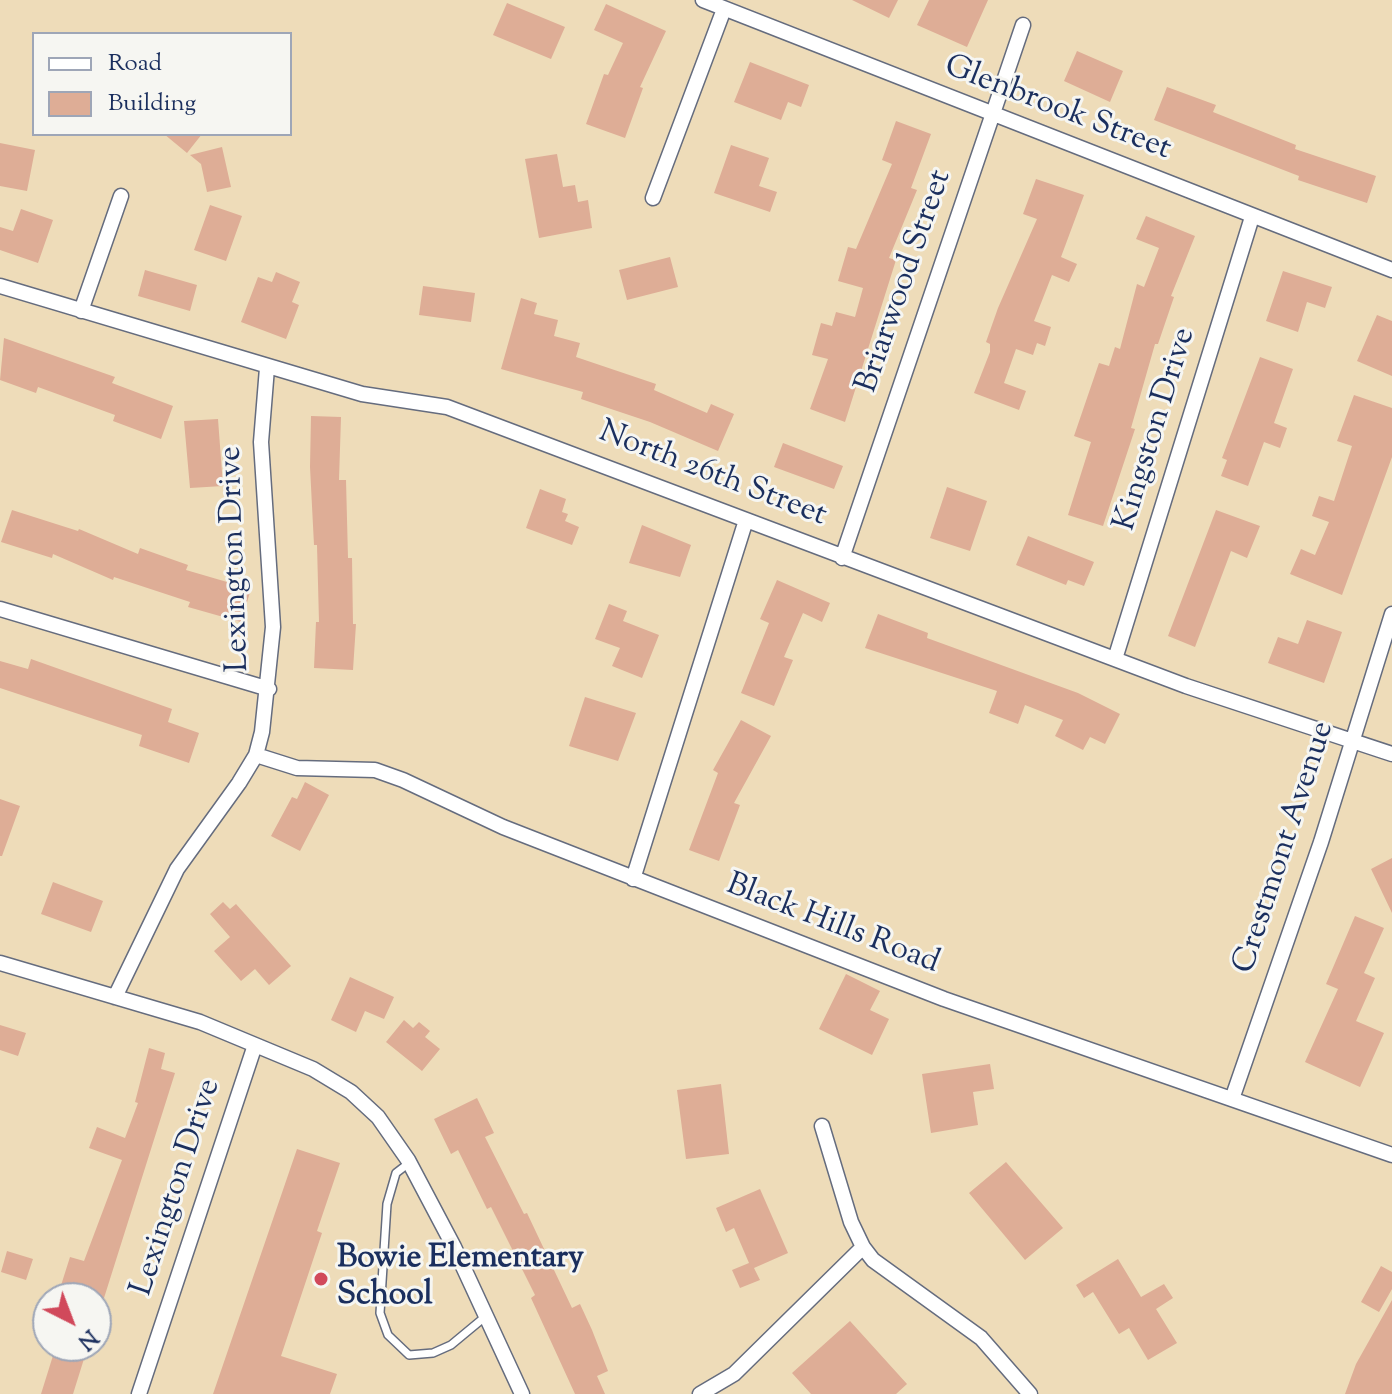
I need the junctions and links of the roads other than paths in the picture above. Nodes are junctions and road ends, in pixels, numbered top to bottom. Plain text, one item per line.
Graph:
1 (703, 0) edge
2 (724, 9) junction
3 (1023, 25) dead end
4 (993, 115) junction
5 (121, 196) dead end
6 (653, 198) dead end
7 (1252, 217) junction
8 (1392, 270) edge
9 (0, 286) edge
10 (81, 311) junction
11 (267, 368) junction
12 (746, 520) junction
13 (842, 558) junction
14 (0, 609) edge
15 (1392, 614) edge
16 (1115, 659) junction
17 (269, 689) junction
18 (1352, 741) junction
19 (1392, 754) edge
20 (256, 755) junction
21 (633, 879) junction
22 (0, 963) edge
23 (115, 997) junction
24 (255, 1045) junction
25 (1232, 1099) junction
26 (822, 1126) dead end
27 (1392, 1155) edge
28 (409, 1163) junction
29 (863, 1247) junction
30 (486, 1316) junction
31 (139, 1394) edge
32 (522, 1394) edge
33 (700, 1394) edge
34 (1030, 1394) edge

1 - 2 street, Glenbrook Street
2 - 4 street, Glenbrook Street
2 - 6 street
3 - 4 street, Briarwood Street
4 - 7 street, Glenbrook Street
4 - 13 street, Briarwood Street
5 - 10 street
7 - 8 street, Glenbrook Street
7 - 16 street, Kingston Drive
9 - 10 street, North 26th Street
10 - 11 street, North 26th Street
11 - 12 street, North 26th Street
11 - 17 street, Lexington Drive
12 - 13 street, North 26th Street
12 - 21 street
13 - 16 street, North 26th Street
14 - 17 street
15 - 18 street, Crestmont Avenue
16 - 18 street, North 26th Street
17 - 20 street, Lexington Drive
18 - 19 street, North 26th Street
18 - 25 street, Crestmont Avenue
20 - 21 street, Black Hills Road
20 - 23 street, Lexington Drive
21 - 25 street, Black Hills Road
22 - 23 street
23 - 24 street
24 - 28 street
24 - 31 street, Lexington Drive
25 - 27 street, Black Hills Road
26 - 29 street
28 - 30 street
28 - 30 lane
29 - 33 street
29 - 34 street
30 - 32 street

